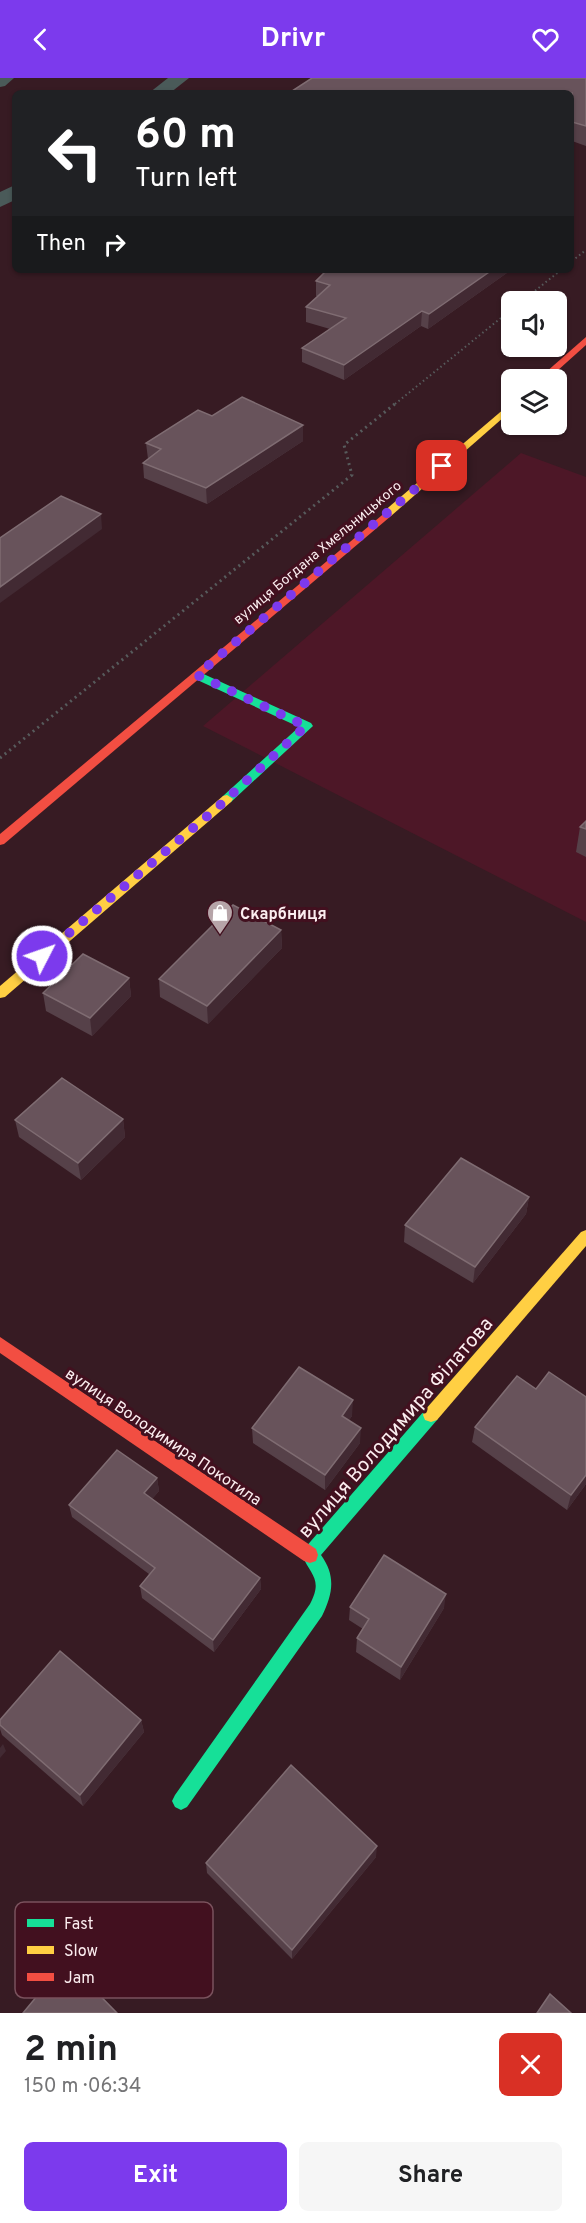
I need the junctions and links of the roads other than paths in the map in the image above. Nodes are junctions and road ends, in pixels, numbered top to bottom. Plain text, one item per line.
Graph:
1 (7, 78) edge
2 (180, 78) edge
3 (0, 82) edge
4 (162, 90) edge
5 (586, 340) edge
6 (553, 369) edge
7 (501, 414) edge
8 (197, 675) junction
9 (0, 841) edge
10 (0, 993) edge
11 (586, 1236) edge
12 (0, 1344) edge
13 (310, 1555) junction
14 (181, 1801) dead end

1 - 3 lane
2 - 4 street
5 - 6 street
7 - 8 street, вулиця Богдана Хмельницького
8 - 9 street, вулиця Богдана Хмельницького
8 - 10 street
11 - 13 street, вулиця Володимира Філатова
12 - 13 street, вулиця Володимира Покотила
13 - 14 street, вулиця Володимира Філатова

